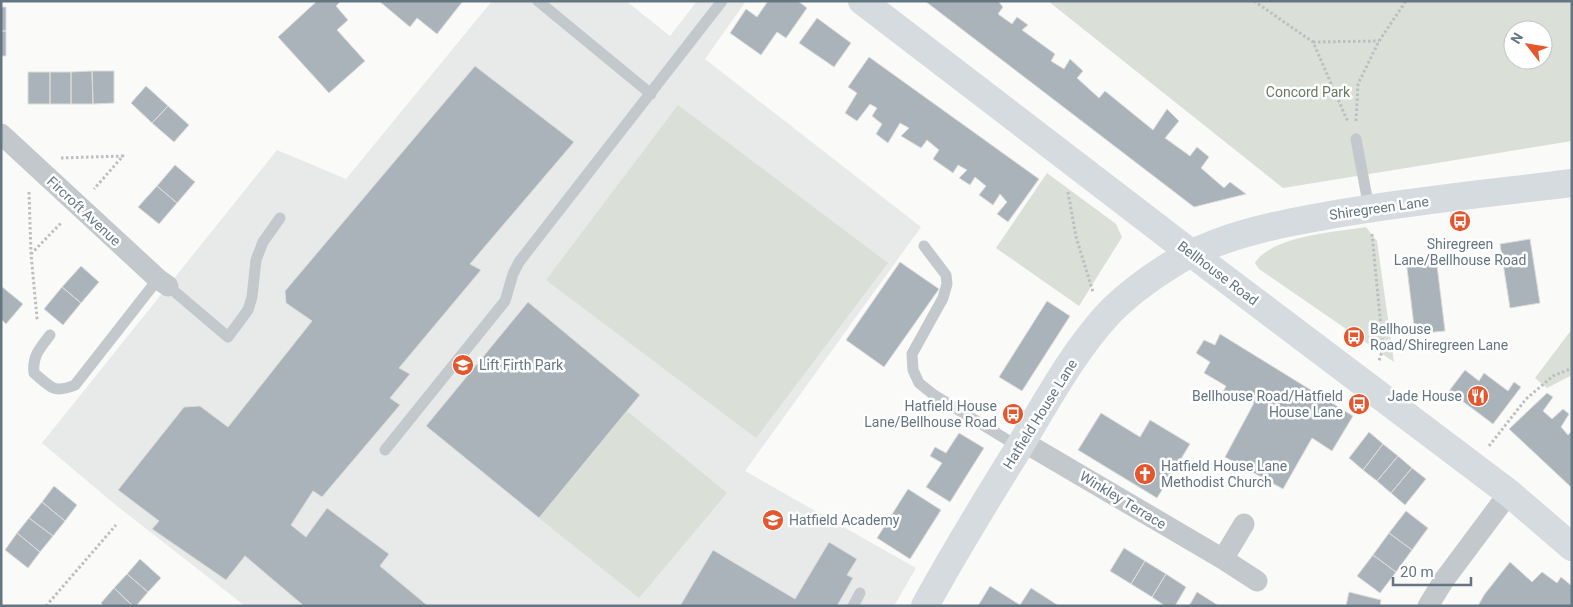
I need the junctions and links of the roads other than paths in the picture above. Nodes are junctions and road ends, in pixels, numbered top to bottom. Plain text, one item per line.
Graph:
1 (538, 1) edge
2 (722, 1) edge
3 (862, 1) edge
4 (651, 94) junction
5 (1, 134) edge
6 (1356, 139) road end
7 (1572, 183) edge
8 (1369, 208) junction
9 (280, 218) dead end
10 (924, 246) dead end
11 (1191, 253) junction
12 (163, 283) junction
13 (50, 335) road end
14 (1021, 444) junction
15 (385, 450) dead end
16 (1509, 493) junction
17 (1244, 524) dead end
18 (1572, 547) edge
19 (1223, 559) junction
20 (1257, 581) dead end
21 (860, 593) dead end
22 (853, 606) edge
23 (925, 606) edge
24 (1428, 606) edge

1 - 4 lane
2 - 4 lane
3 - 11 main road, Bellhouse Road
4 - 15 lane
5 - 12 street, Fircroft Avenue
6 - 8 lane
7 - 8 main road, Shiregreen Lane
8 - 11 main road, Shiregreen Lane
9 - 12 lane
10 - 14 lane
11 - 14 main road, Hatfield House Lane
11 - 16 main road, Bellhouse Road
12 - 13 lane
14 - 19 street, Winkley Terrace
14 - 23 main road, Hatfield House Lane
16 - 18 main road, Bellhouse Road
16 - 24 street
17 - 19 street
19 - 20 street, Winkley Terrace
21 - 22 lane

